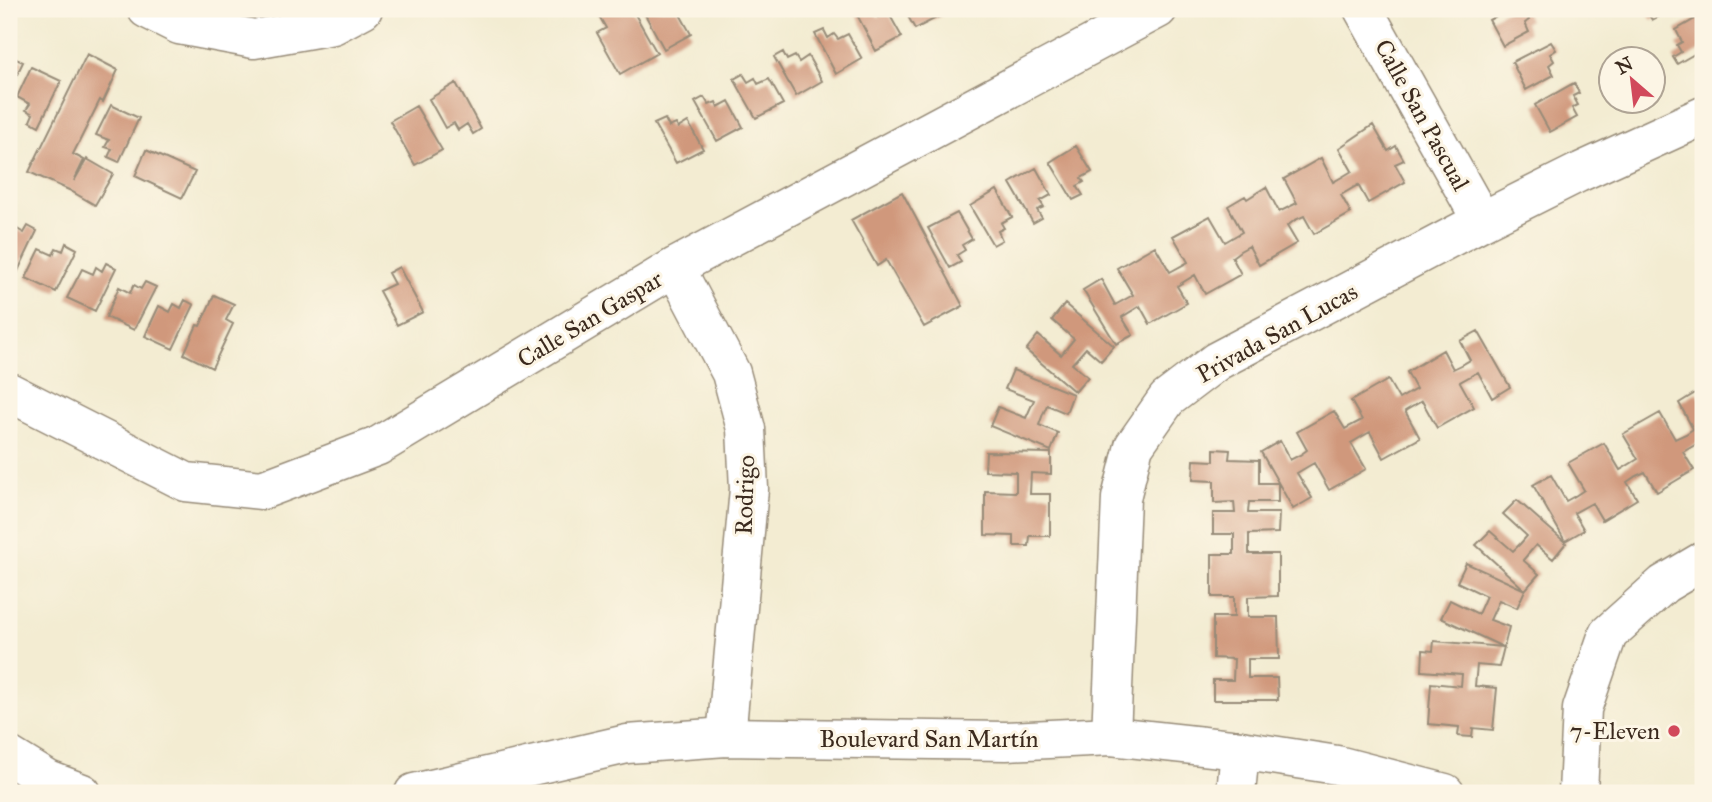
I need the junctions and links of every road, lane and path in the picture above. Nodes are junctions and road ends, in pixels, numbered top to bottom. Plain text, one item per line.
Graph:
1 (147, 9) edge
2 (363, 9) edge
3 (1158, 9) edge
4 (1363, 9) edge
5 (1703, 116) edge
6 (1482, 221) junction
7 (675, 267) junction
8 (9, 392) edge
9 (1703, 561) edge
10 (1111, 736) junction
11 (726, 737) junction
12 (1240, 750) junction
13 (9, 756) edge
14 (82, 793) edge
15 (414, 793) edge
16 (1236, 793) edge
17 (1445, 793) edge
18 (1577, 793) edge

1 - 2 street
3 - 7 street, Calle San Gaspar
4 - 6 street, Calle San Pascual
5 - 6 street, Privada San Lucas
6 - 10 street, Privada San Lucas
7 - 8 street, Calle San Gaspar
7 - 11 street, Rodrigo
9 - 18 street
10 - 11 street, Boulevard San Martín
10 - 12 street, Boulevard San Martín
11 - 15 street, Boulevard San Martín
12 - 16 street
12 - 17 street, Boulevard San Martín
13 - 14 street

